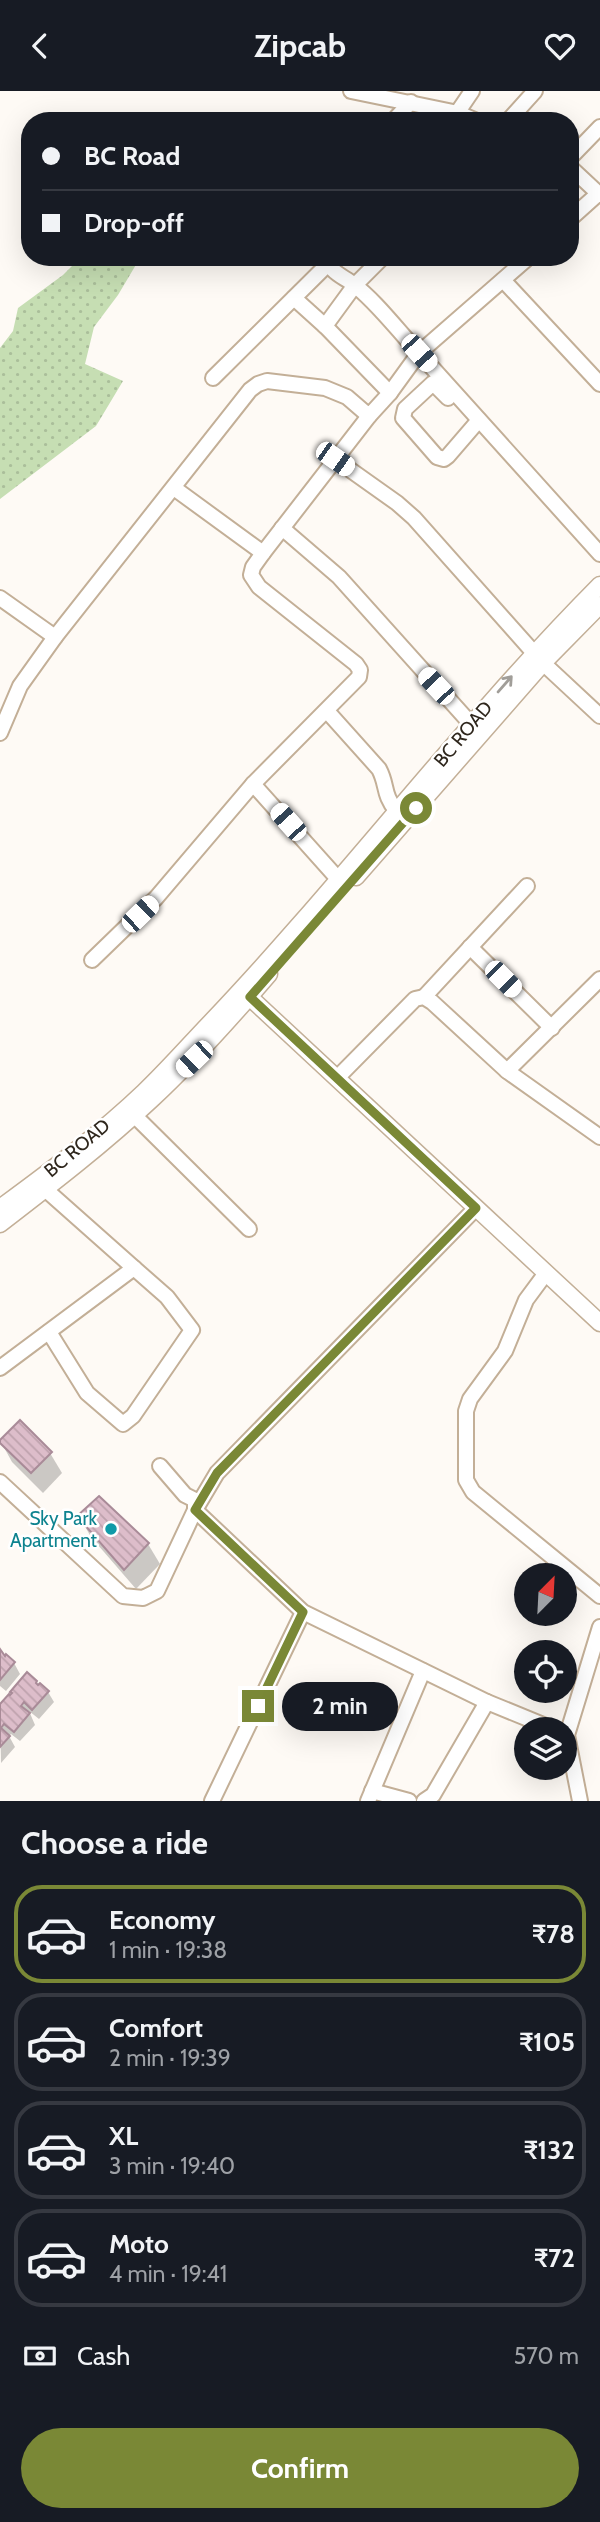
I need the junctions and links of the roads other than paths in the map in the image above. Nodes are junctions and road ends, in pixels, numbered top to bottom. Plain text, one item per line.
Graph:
1 (472, 91) edge
2 (535, 91) edge
3 (356, 92) edge
4 (411, 102) junction
5 (402, 112) edge
6 (440, 112) edge
7 (458, 112) edge
8 (516, 112) edge
9 (600, 127) edge
10 (579, 149) edge
11 (579, 175) edge
12 (599, 194) edge
13 (579, 211) edge
14 (323, 266) edge
15 (331, 266) edge
16 (374, 266) edge
17 (519, 266) edge
18 (503, 280) junction
19 (355, 285) junction
20 (294, 297) junction
21 (325, 326) junction
22 (419, 353) junction
23 (213, 379) dead end
24 (600, 384) edge
25 (390, 393) junction
26 (456, 400) junction
27 (369, 416) junction
28 (477, 422) junction
29 (335, 459) junction
30 (174, 488) junction
31 (282, 528) junction
32 (263, 553) junction
33 (600, 554) edge
34 (600, 585) edge
35 (0, 598) edge
36 (600, 605) edge
37 (55, 637) junction
38 (538, 658) junction
39 (327, 711) junction
40 (600, 716) edge
41 (471, 724) junction
42 (0, 733) edge
43 (253, 784) junction
44 (397, 812) junction
45 (339, 880) junction
46 (527, 886) dead end
47 (470, 947) junction
48 (92, 960) dead end
49 (600, 979) edge
50 (245, 993) junction
51 (424, 997) junction
52 (552, 1028) junction
53 (508, 1071) junction
54 (337, 1079) junction
55 (134, 1115) junction
56 (600, 1137) edge
57 (42, 1185) junction
58 (0, 1207) edge
59 (476, 1208) junction
60 (0, 1224) edge
61 (248, 1229) dead end
62 (134, 1268) junction
63 (546, 1273) junction
64 (600, 1323) edge
65 (49, 1332) junction
66 (0, 1368) edge
67 (160, 1466) dead end
68 (0, 1482) edge
69 (195, 1510) junction
70 (600, 1596) edge
71 (303, 1612) junction
72 (600, 1627) edge
73 (598, 1643) edge
74 (423, 1671) junction
75 (486, 1702) junction
76 (523, 1717) edge
77 (572, 1717) edge
78 (574, 1780) edge
79 (370, 1796) edge
80 (212, 1801) edge
81 (409, 1801) edge
82 (424, 1801) edge
83 (580, 1801) edge

1 - 7 street
2 - 8 street
3 - 4 street
4 - 5 street
4 - 6 street
9 - 10 street
11 - 12 street
12 - 13 street
14 - 20 street
15 - 19 street
16 - 19 street
17 - 18 street
18 - 22 street
18 - 24 street
19 - 21 street
19 - 22 street
20 - 21 street
20 - 23 street
21 - 25 street
22 - 25 street
22 - 26 street
25 - 27 street
26 - 28 street
26 - 28 street
27 - 29 street
27 - 30 street
28 - 33 street
29 - 31 street
29 - 38 street
30 - 32 street
30 - 37 street
31 - 32 street
31 - 41 street
32 - 39 street
34 - 38 street, BC ROAD
35 - 37 street
36 - 38 street, BC ROAD
37 - 42 street
38 - 40 street
41 -> 38 street, BC ROAD
38 - 50 street, BC ROAD
39 - 43 street
39 - 44 street
41 - 44 street, BC ROAD
43 - 45 street
43 - 48 street
44 - 45 street, BC ROAD
45 - 50 street, BC ROAD
46 - 47 street
47 - 51 street
47 - 52 street
49 - 52 street
50 - 54 street
50 - 55 street, BC ROAD
50 - 57 street, BC ROAD
51 - 53 street
51 - 54 street
52 - 53 street
53 - 56 street
54 - 59 street
55 - 57 street, BC ROAD
55 - 61 street
57 - 58 street, BC ROAD
57 - 60 street, BC ROAD
57 - 62 street
59 - 63 street
59 - 69 street
62 - 65 street
62 - 65 street
63 - 64 street
63 - 70 street
65 - 66 street
67 - 69 street
68 - 69 street
69 - 71 street
71 - 74 street
71 - 80 street
72 - 73 street
73 - 77 street
74 - 75 street
74 - 79 street
75 - 76 street
75 - 82 street
78 - 83 street
79 - 81 street

